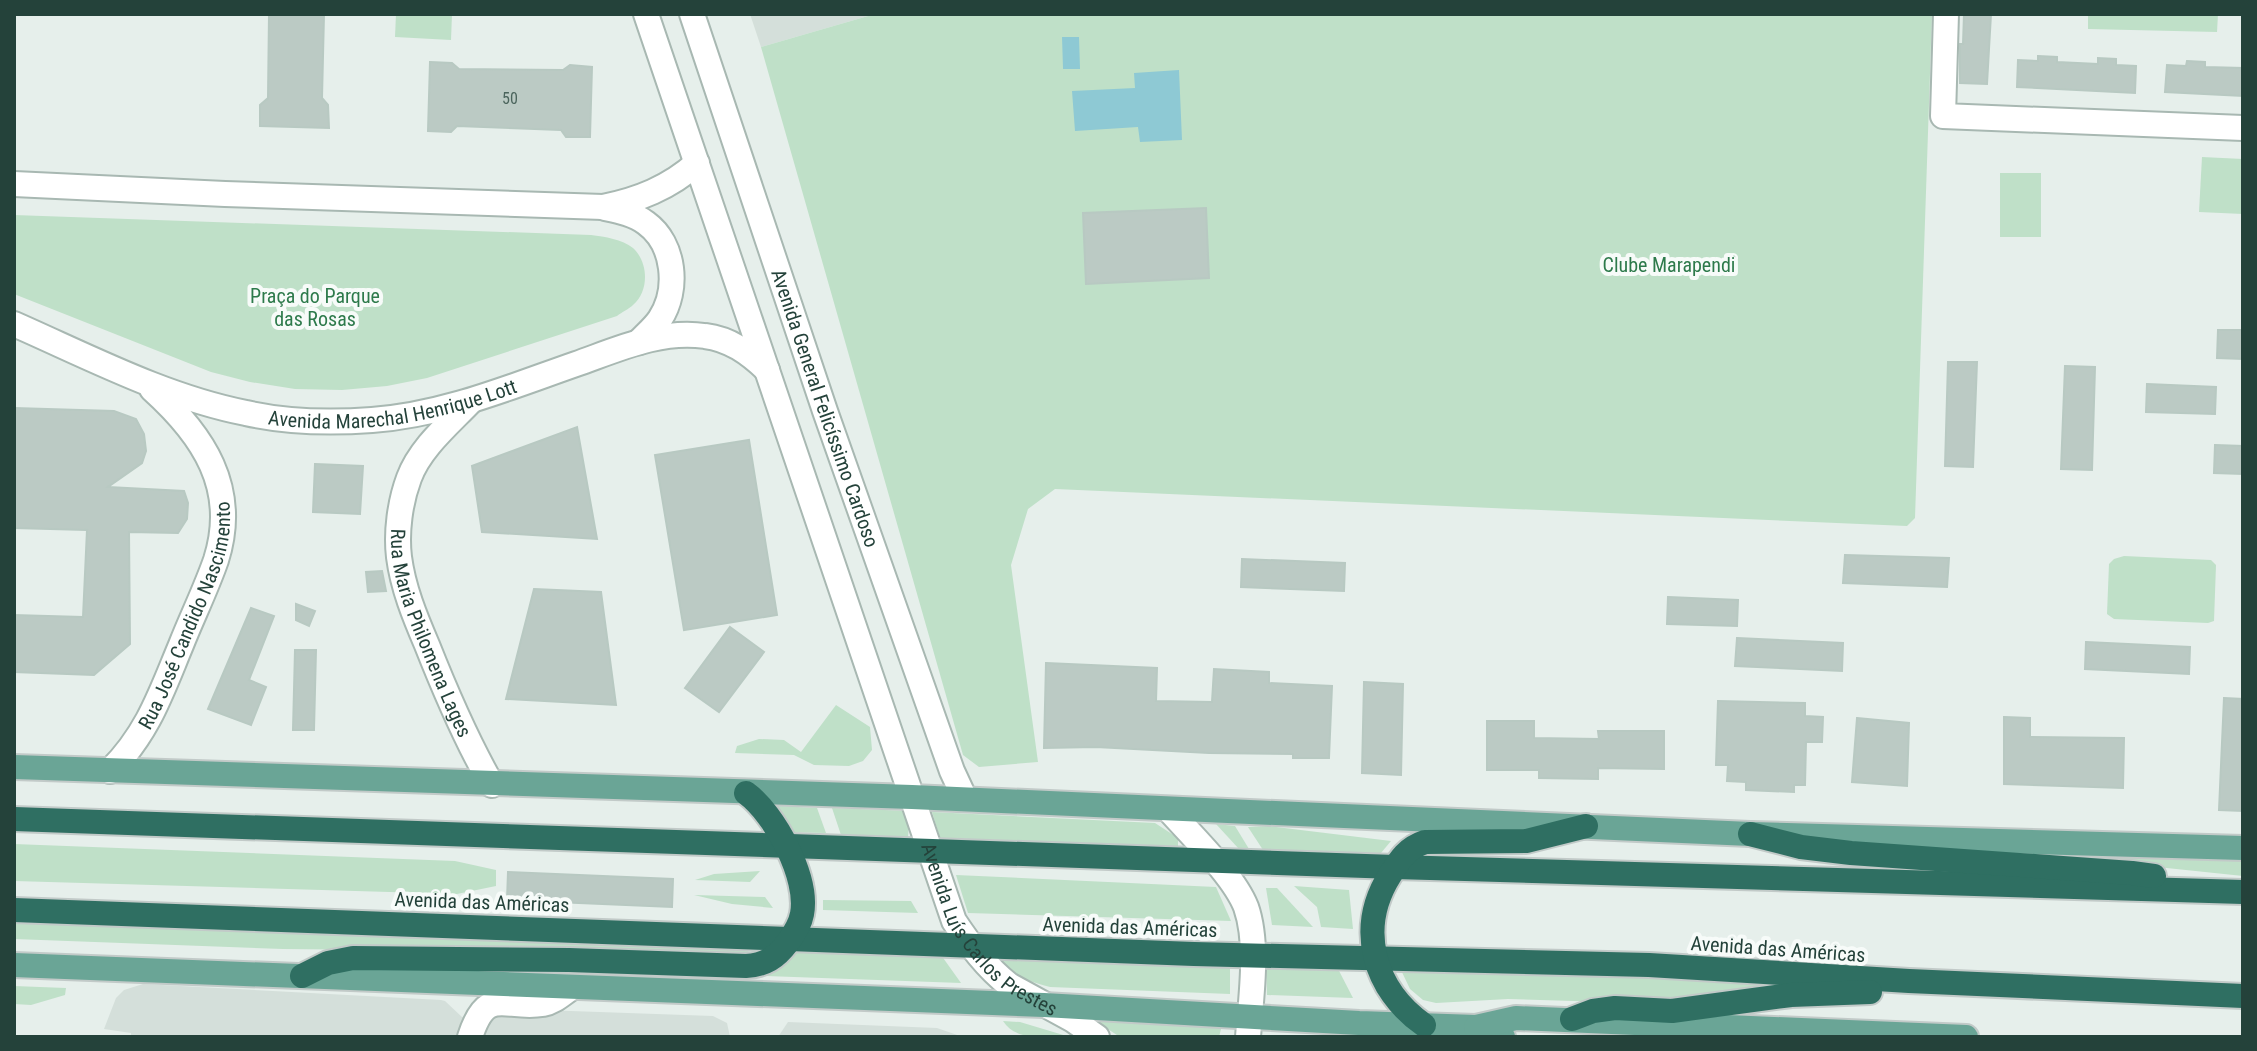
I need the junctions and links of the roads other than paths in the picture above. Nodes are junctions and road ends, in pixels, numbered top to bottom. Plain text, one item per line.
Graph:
1 (646, 14) edge
2 (1946, 14) edge
3 (693, 20) edge
4 (654, 38) junction
5 (2243, 128) edge
6 (697, 163) junction
7 (14, 184) edge
8 (603, 207) junction
9 (14, 324) edge
10 (639, 342) junction
11 (767, 370) junction
12 (142, 379) junction
13 (472, 400) junction
14 (825, 411) junction
15 (787, 428) junction
16 (14, 767) edge
17 (110, 771) junction
18 (492, 785) junction
19 (746, 793) junction
20 (912, 797) junction
21 (965, 799) junction
22 (1168, 809) junction
23 (14, 819) edge
24 (1586, 826) junction
25 (1750, 834) junction
26 (785, 845) junction
27 (2243, 848) edge
28 (931, 850) junction
29 (1213, 860) junction
30 (1395, 867) junction
31 (2239, 892) edge
32 (14, 910) edge
33 (791, 938) junction
34 (970, 945) junction
35 (1252, 955) junction
36 (1376, 959) junction
37 (14, 965) edge
38 (302, 976) junction
39 (1909, 981) junction
40 (571, 988) junction
41 (2243, 996) edge
42 (1044, 1005) junction
43 (1572, 1019) junction
44 (1359, 1023) junction
45 (1424, 1025) junction
46 (1249, 1027) edge
47 (1476, 1027) junction
48 (470, 1037) edge
49 (1097, 1037) edge
50 (1309, 1037) edge
51 (1503, 1037) edge
52 (1966, 1037) edge

1 - 4 street
2 - 5 street
3 - 4 street
3 - 14 street, Avenida General Felicíssimo Cardoso
4 - 6 street
6 - 8 street
6 - 11 street
7 - 8 street
8 - 10 street
9 - 12 street, Avenida Marechal Henrique Lott
10 - 11 street, Avenida Marechal Henrique Lott
10 - 13 street, Avenida Marechal Henrique Lott
11 - 15 street
12 - 13 street, Avenida Marechal Henrique Lott
12 - 17 street, Rua José Candido Nascimento
13 - 18 street, Rua Maria Philomena Lages
14 - 15 street
14 - 21 street, Avenida General Felicíssimo Cardoso
15 - 20 street
16 - 17 main road
17 - 18 main road
18 - 19 main road
19 - 20 main road
19 - 26 highway
20 - 21 main road
20 - 28 street, Avenida Luís Carlos Prestes
21 - 22 main road
22 - 24 main road
22 - 29 street
23 - 26 highway
24 - 25 main road
24 - 30 highway
25 - 27 main road
25 - 31 highway
26 - 28 highway
26 - 33 highway
28 - 29 highway
28 - 34 street, Avenida Luís Carlos Prestes
29 - 30 highway
29 - 35 street
30 - 31 highway
30 - 36 highway
32 - 33 highway, Avenida das Américas
33 - 34 highway, Avenida das Américas
33 - 38 highway
34 - 35 highway, Avenida das Américas
34 - 42 street, Avenida Luís Carlos Prestes
35 - 36 highway, Avenida das Américas
35 - 46 street
36 - 39 highway, Avenida das Américas
36 - 45 highway
37 - 38 main road
38 - 40 main road
39 - 41 highway, Avenida das Américas
39 - 43 highway
40 - 42 main road
40 - 48 street
42 - 46 main road
42 - 49 street, Avenida Luís Carlos Prestes
43 - 47 main road
43 - 52 main road
44 - 45 main road
44 - 46 main road
44 - 50 main road
45 - 47 main road
47 - 51 main road

